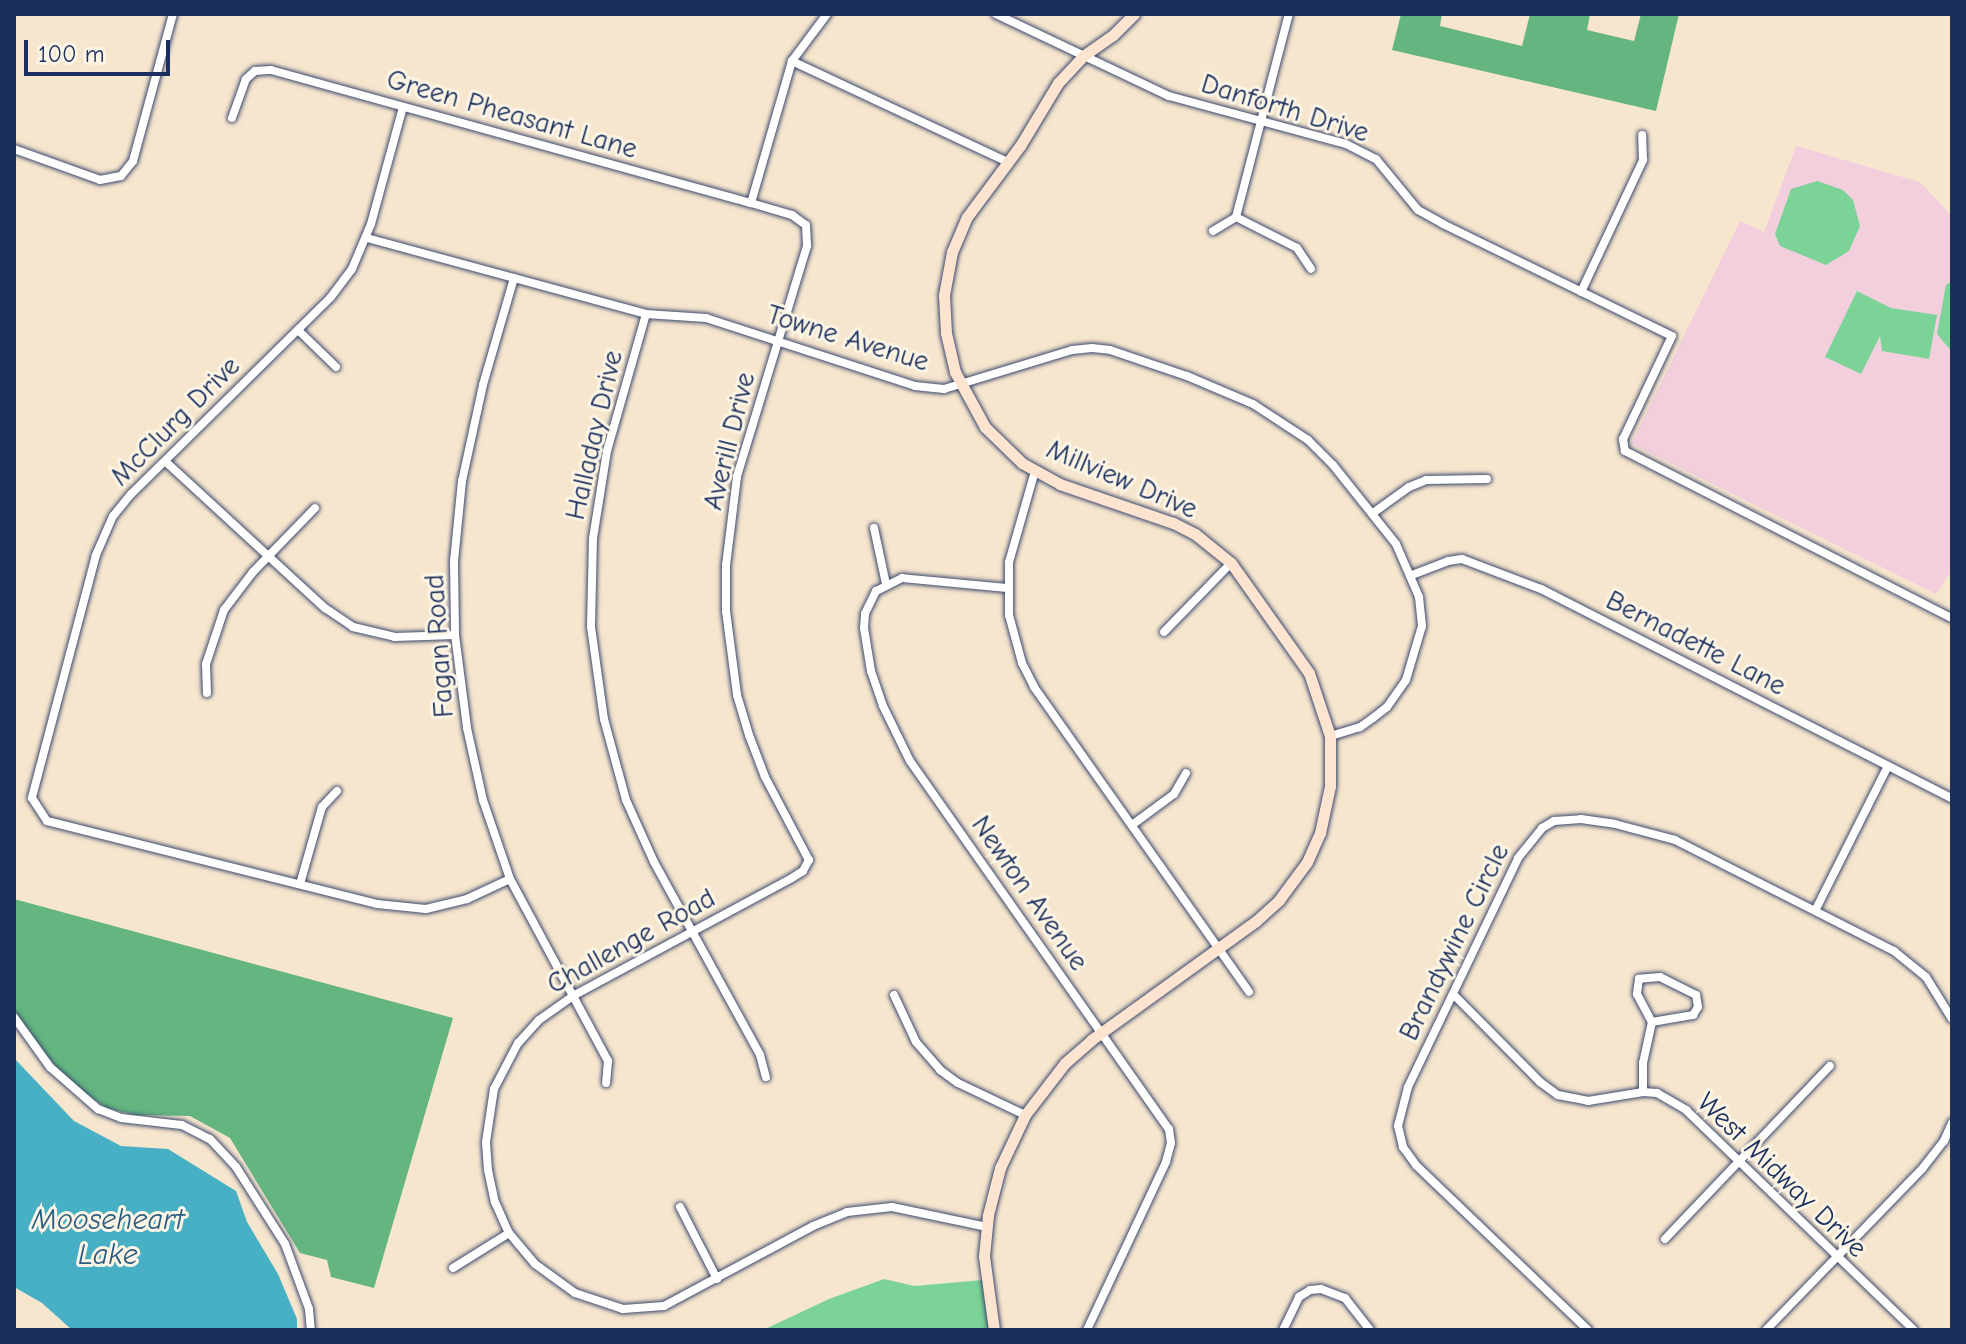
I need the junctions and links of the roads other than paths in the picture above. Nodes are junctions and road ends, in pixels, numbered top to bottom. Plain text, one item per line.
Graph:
1 (173, 14) edge
2 (827, 14) edge
3 (996, 14) edge
4 (1134, 14) edge
5 (1289, 14) edge
6 (1083, 56) junction
7 (792, 61) junction
8 (403, 107) junction
9 (232, 118) dead end
10 (1261, 123) junction
11 (1642, 135) dead end
12 (14, 149) edge
13 (1005, 161) junction
14 (751, 203) junction
15 (1236, 217) junction
16 (806, 225) joint
17 (1213, 231) dead end
18 (367, 238) junction
19 (1311, 269) dead end
20 (514, 278) junction
21 (1581, 292) junction
22 (646, 314) junction
23 (298, 330) junction
24 (778, 341) junction
25 (336, 367) dead end
26 (960, 384) junction
27 (166, 462) junction
28 (1035, 471) junction
29 (1487, 479) dead end
30 (315, 508) dead end
31 (1373, 513) junction
32 (874, 528) dead end
33 (269, 555) junction
34 (1231, 563) junction
35 (1412, 575) junction
36 (886, 584) junction
37 (1007, 588) junction
38 (1952, 618) edge
39 (1164, 632) dead end
40 (455, 635) junction
41 (207, 693) dead end
42 (1330, 736) junction
43 (1888, 766) junction
44 (1186, 773) dead end
45 (337, 791) dead end
46 (1952, 798) edge
47 (1132, 825) junction
48 (805, 848) joint
49 (510, 879) junction
50 (300, 884) junction
51 (1816, 909) junction
52 (693, 930) junction
53 (1219, 948) junction
54 (1249, 992) dead end
55 (1453, 994) junction
56 (894, 995) dead end
57 (573, 996) junction
58 (14, 1017) edge
59 (1952, 1019) edge
60 (1652, 1022) junction
61 (1102, 1032) junction
62 (1830, 1066) dead end
63 (766, 1077) dead end
64 (606, 1083) dead end
65 (1643, 1092) junction
66 (1025, 1115) junction
67 (1952, 1123) edge
68 (1739, 1160) junction
69 (680, 1207) dead end
70 (987, 1227) junction
71 (509, 1233) junction
72 (1665, 1239) dead end
73 (1837, 1258) junction
74 (453, 1268) dead end
75 (717, 1279) junction
76 (311, 1330) edge
77 (994, 1330) edge
78 (1087, 1330) edge
79 (1283, 1330) edge
80 (1370, 1330) edge
81 (1588, 1330) edge
82 (1766, 1330) edge
83 (1914, 1330) edge

1 - 12 street
2 - 7 street
3 - 6 street, Danforth Drive
4 - 6 street, Millview Drive
5 - 10 street
6 - 10 street, Danforth Drive
6 - 13 street, Millview Drive
7 - 13 street
7 - 14 street
8 - 9 street, Green Pheasant Lane
8 - 14 street, Green Pheasant Lane
8 - 18 street, McClurg Drive
10 - 15 street
10 - 21 street, Danforth Drive
11 - 21 street
13 - 26 street, Millview Drive
14 - 16 street, Green Pheasant Lane
15 - 17 street
15 - 19 street
16 - 24 street, Averill Drive
18 - 20 street, Towne Avenue
18 - 23 street, McClurg Drive
20 - 22 street, Towne Avenue
20 - 40 street, Fagan Road
21 - 38 street, Danforth Drive
22 - 24 street, Towne Avenue
22 - 52 street, Halladay Drive
23 - 25 street
23 - 27 street, McClurg Drive
24 - 26 street, Towne Avenue
24 - 48 street, Averill Drive
26 - 28 street, Millview Drive
26 - 31 street, Towne Avenue
27 - 33 street
27 - 50 street, McClurg Drive
28 - 34 street, Millview Drive
28 - 37 street
29 - 31 street
30 - 33 street
31 - 35 street, Towne Avenue
32 - 36 street
33 - 40 street
33 - 41 street
34 - 39 street
34 - 42 street, Millview Drive
35 - 42 street, Towne Avenue
35 - 43 street, Bernadette Lane
36 - 37 street
36 - 61 street, Newton Avenue
37 - 47 street
40 - 49 street, Fagan Road
42 - 53 street, Millview Drive
43 - 46 street, Bernadette Lane
43 - 51 street
44 - 47 street
45 - 50 street
47 - 53 street
48 - 52 street, Challenge Road
49 - 50 street
49 - 57 street, Fagan Road
51 - 55 street, Brandywine Circle
51 - 59 street, Brandywine Circle
52 - 57 street, Challenge Road
52 - 63 street, Halladay Drive
53 - 54 street
53 - 61 street, Millview Drive
55 - 65 street
55 - 81 street, Brandywine Circle
56 - 66 street
57 - 64 street, Fagan Road
57 - 71 street, Challenge Road
58 - 76 street
60 - 60 street
60 - 65 street
61 - 66 street, Millview Drive
61 - 78 street, Newton Avenue
62 - 68 street
65 - 68 street, West Midway Drive
66 - 70 street, Millview Drive
67 - 73 street
68 - 72 street
68 - 73 street, West Midway Drive
69 - 75 street
70 - 75 street, Challenge Road
70 - 77 street, Millview Drive
71 - 74 street
71 - 75 street, Challenge Road
73 - 82 street
73 - 83 street, West Midway Drive
79 - 80 street

